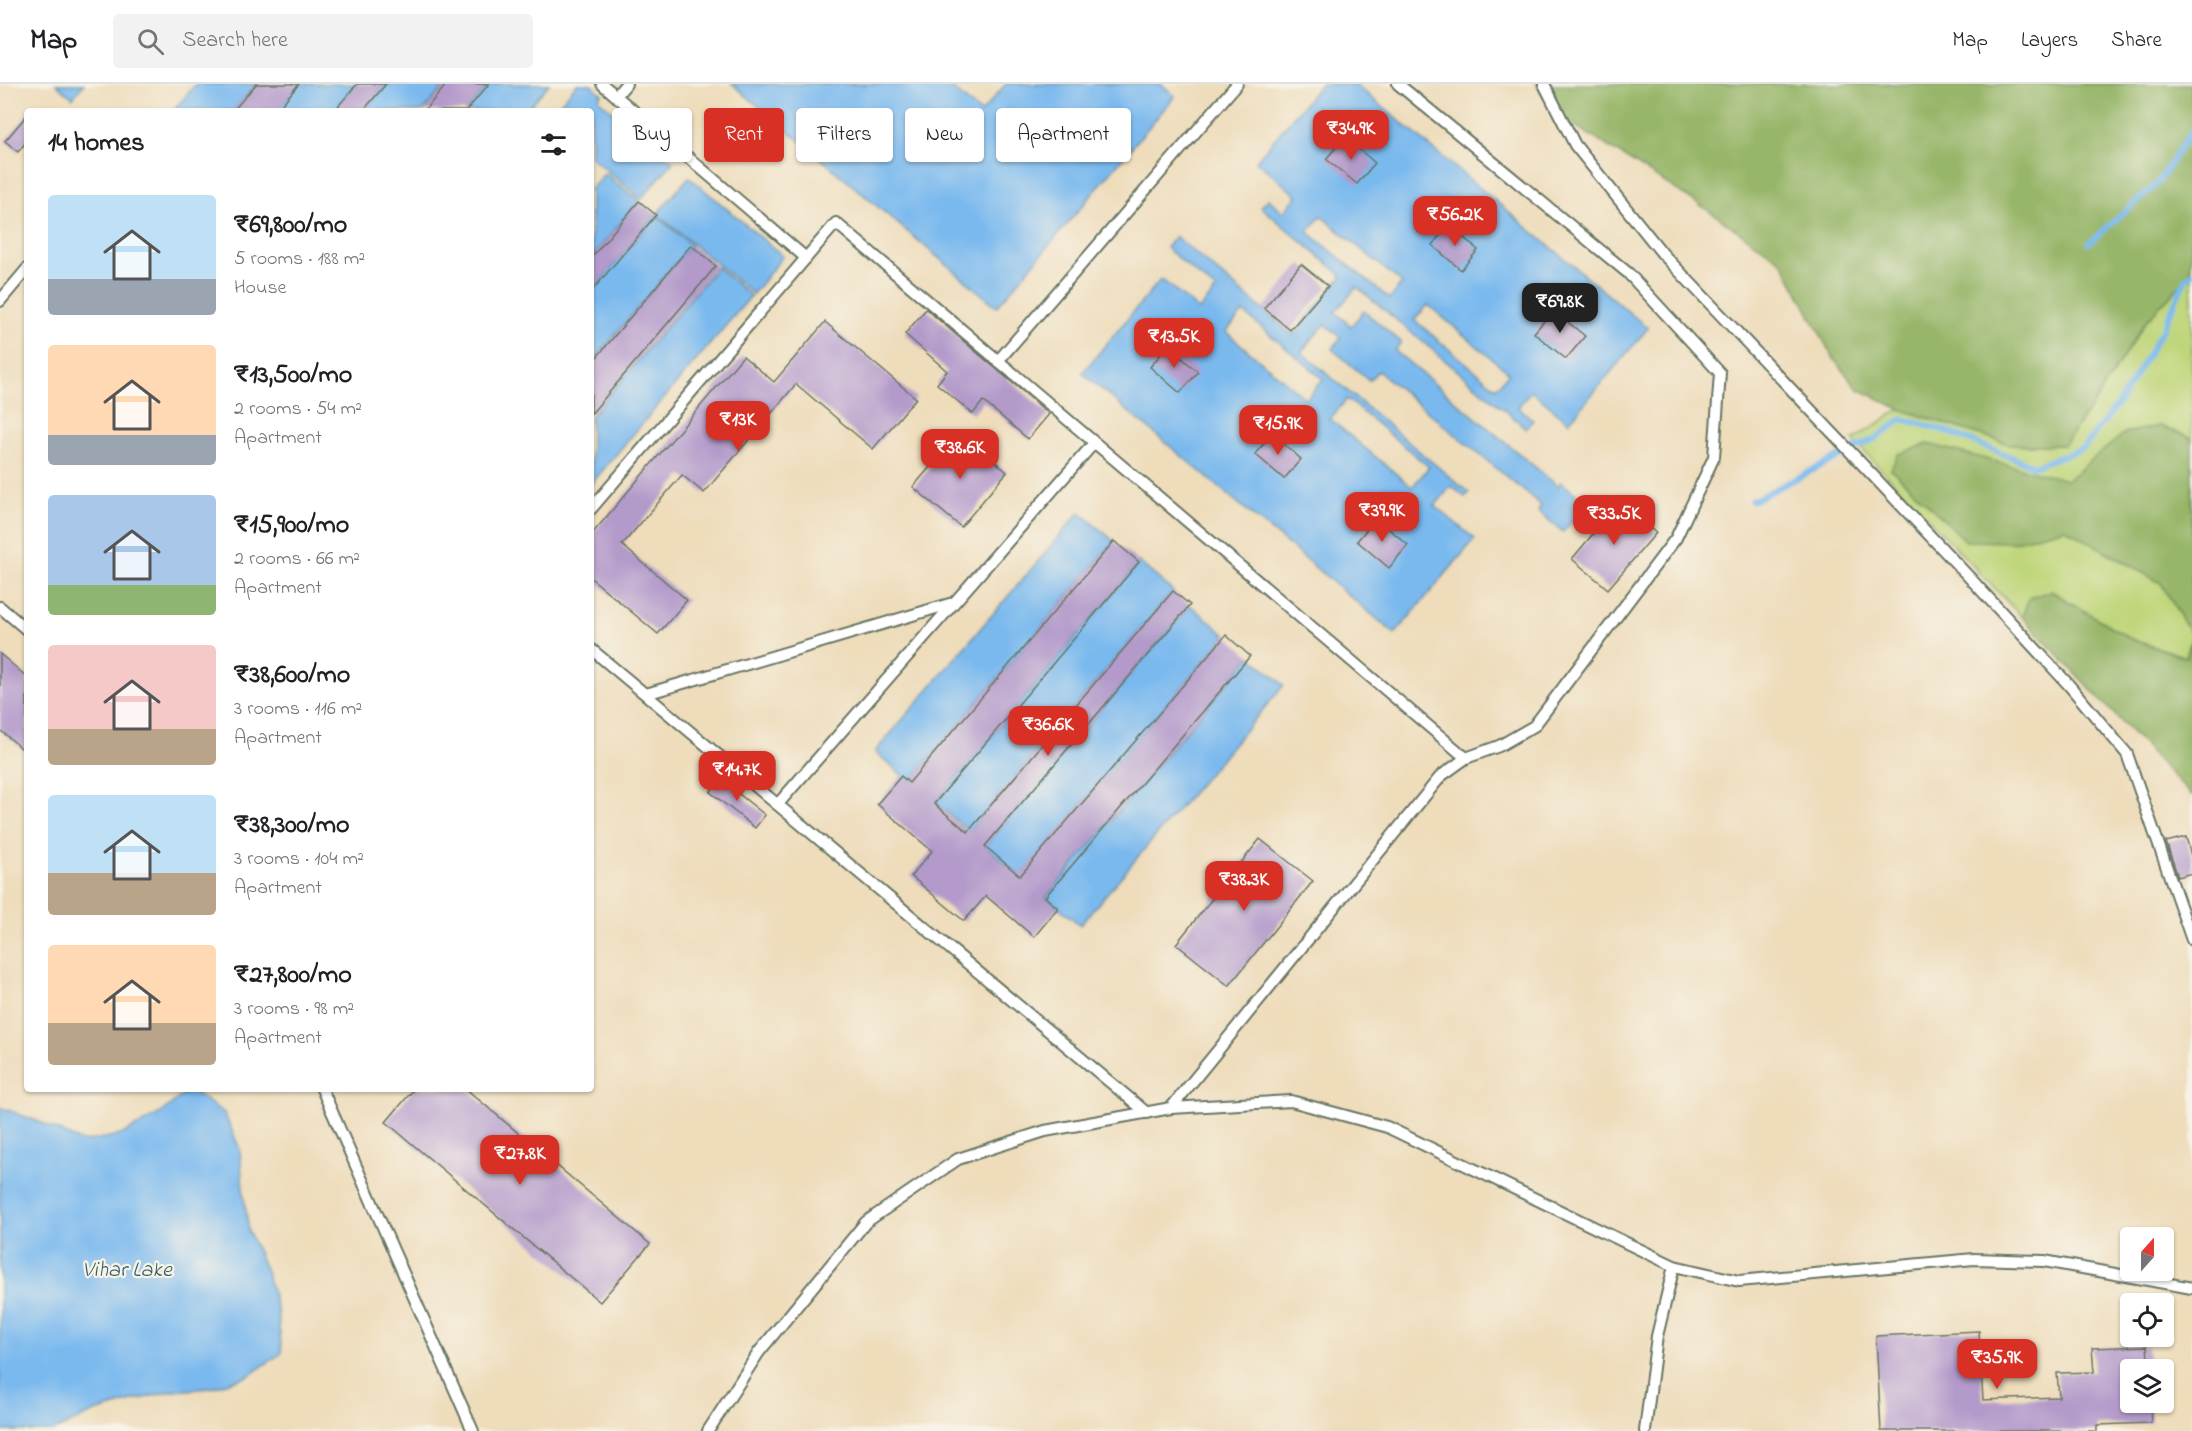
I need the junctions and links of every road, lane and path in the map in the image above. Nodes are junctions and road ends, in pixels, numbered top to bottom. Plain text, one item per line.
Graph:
1 (602, 84) edge
2 (626, 84) edge
3 (1236, 84) edge
4 (1398, 84) edge
5 (1544, 84) edge
6 (616, 96) junction
7 (806, 258) junction
8 (24, 273) edge
9 (0, 301) edge
10 (998, 361) junction
11 (1094, 443) junction
12 (594, 505) edge
13 (955, 602) junction
14 (0, 607) edge
15 (24, 627) edge
16 (594, 652) edge
17 (645, 694) junction
18 (1466, 758) junction
19 (778, 804) junction
20 (2192, 940) edge
21 (323, 1092) edge
22 (1171, 1108) junction
23 (1147, 1113) junction
24 (1674, 1266) junction
25 (2192, 1288) edge
26 (473, 1431) edge
27 (708, 1431) edge
28 (1645, 1431) edge

1 - 6 lane
2 - 6 lane
3 - 10 lane
4 - 18 lane
5 - 20 lane
6 - 7 lane
7 - 10 lane
7 - 12 lane
8 - 9 lane
10 - 11 lane
11 - 13 lane
11 - 18 lane
13 - 17 lane
13 - 19 lane
14 - 15 lane
16 - 17 lane
17 - 19 lane
18 - 22 lane
19 - 23 lane
21 - 26 lane
22 - 23 lane
22 - 24 lane
23 - 27 lane
24 - 25 lane
24 - 28 lane

